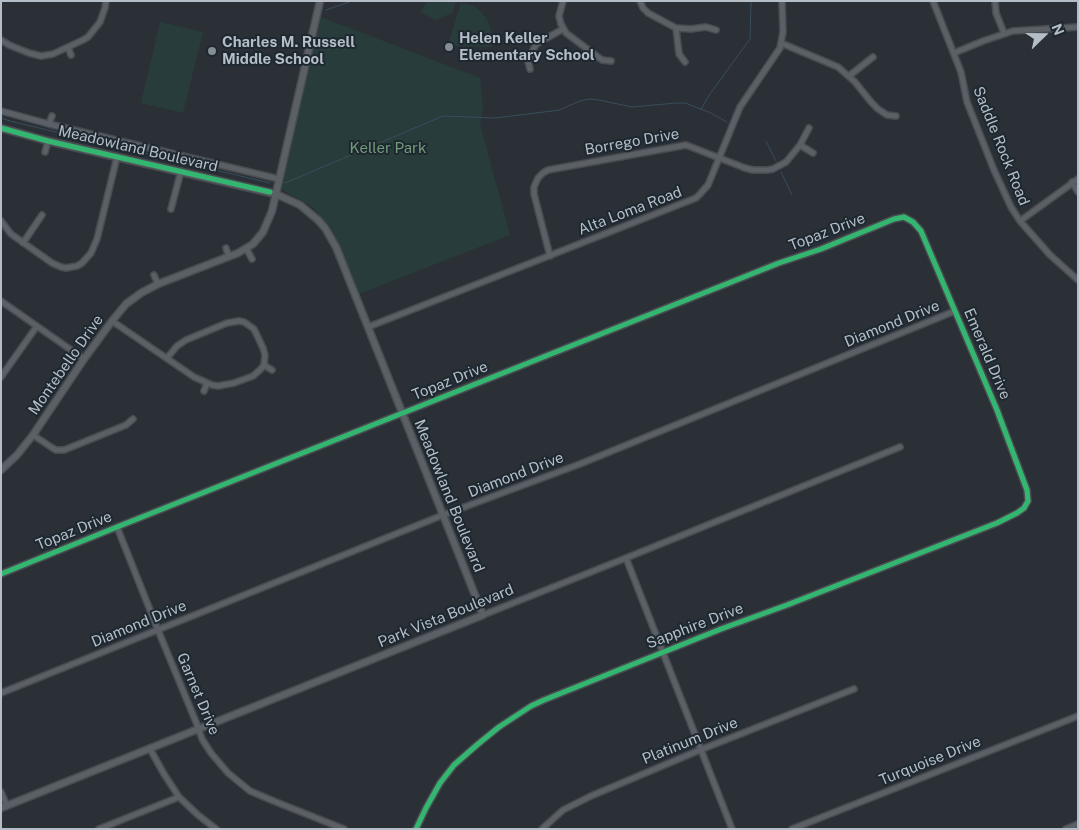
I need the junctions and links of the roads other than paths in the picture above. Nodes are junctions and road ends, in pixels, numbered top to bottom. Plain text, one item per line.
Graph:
1 (106, 1) edge
2 (320, 1) edge
3 (563, 1) edge
4 (640, 1) edge
5 (782, 1) edge
6 (934, 1) edge
7 (996, 1) edge
8 (1078, 27) edge
9 (676, 28) junction
10 (563, 29) junction
11 (716, 30) dead end
12 (1004, 33) junction
13 (1, 40) edge
14 (781, 43) junction
15 (68, 47) junction
16 (954, 53) junction
17 (72, 55) dead end
18 (873, 57) dead end
19 (611, 61) dead end
20 (685, 62) dead end
21 (530, 69) dead end
22 (849, 76) junction
23 (1, 111) edge
24 (52, 116) dead end
25 (896, 116) dead end
26 (49, 124) junction
27 (1, 128) edge
28 (809, 128) dead end
29 (48, 141) junction
30 (800, 145) junction
31 (45, 152) dead end
32 (813, 153) dead end
33 (117, 157) junction
34 (719, 158) junction
35 (181, 172) junction
36 (279, 179) junction
37 (1078, 179) edge
38 (1072, 182) junction
39 (1078, 192) edge
40 (276, 194) junction
41 (171, 209) dead end
42 (42, 215) dead end
43 (909, 219) joint
44 (1, 221) edge
45 (1020, 221) junction
46 (23, 243) junction
47 (226, 248) dead end
48 (246, 248) junction
49 (229, 256) junction
50 (550, 256) junction
51 (252, 259) dead end
52 (154, 275) dead end
53 (1078, 280) edge
54 (158, 284) junction
55 (1, 301) edge
56 (955, 312) junction
57 (112, 321) junction
58 (37, 326) junction
59 (368, 327) junction
60 (167, 358) junction
61 (84, 359) junction
62 (264, 365) junction
63 (272, 370) dead end
64 (1, 377) edge
65 (207, 383) junction
66 (204, 391) dead end
67 (402, 413) junction
68 (133, 419) dead end
69 (33, 435) junction
70 (900, 447) dead end
71 (1, 470) edge
72 (1026, 505) joint
73 (444, 516) junction
74 (117, 527) junction
75 (626, 558) junction
76 (1, 574) edge
77 (483, 615) junction
78 (158, 630) junction
79 (662, 653) junction
80 (854, 689) dead end
81 (1, 693) edge
82 (1078, 716) edge
83 (198, 729) junction
84 (150, 748) junction
85 (700, 750) junction
86 (1, 792) edge
87 (179, 797) junction
88 (4, 807) edge
89 (1078, 824) edge
90 (99, 829) edge
91 (216, 829) edge
92 (344, 829) edge
93 (416, 829) edge
94 (542, 829) edge
95 (732, 829) edge
96 (792, 829) edge
97 (1066, 829) edge

1 - 15 street
2 - 36 street, Montebello Drive
3 - 10 street
4 - 9 street
5 - 14 street, Alta Loma Road
6 - 16 street, Saddle Rock Road
7 - 12 street
8 - 12 street
9 - 11 street
9 - 20 street
10 - 19 street
10 - 21 street
12 - 16 street
13 - 15 street
14 - 22 street
14 - 34 street, Alta Loma Road
15 - 17 street
16 - 45 street, Saddle Rock Road
18 - 22 street
22 - 25 street
23 - 26 street
24 - 26 street
26 - 36 street
27 - 29 street, Meadowland Boulevard
28 - 30 street, Borrego Drive
29 - 31 street, Meadowland Boulevard
29 - 33 street, Meadowland Boulevard
30 - 32 street
30 - 34 street, Borrego Drive
33 - 35 street, Meadowland Boulevard
33 - 46 street
34 - 50 street, Alta Loma Road
34 - 50 street, Borrego Drive
35 - 40 street, Meadowland Boulevard
35 - 41 street, Meadowland Boulevard
36 - 40 street, Montebello Drive
37 - 38 street
38 - 39 street
38 - 45 street
40 - 48 street, Montebello Drive
40 - 59 street, Meadowland Boulevard
42 - 46 street
43 - 56 street, Emerald Drive
43 - 67 street, Topaz Drive
44 - 46 street
45 - 53 street, Saddle Rock Road
47 - 49 street
48 - 49 street, Montebello Drive
48 - 51 street
49 - 54 street, Montebello Drive
50 - 59 street, Alta Loma Road
52 - 54 street
54 - 57 street, Montebello Drive
55 - 58 street
56 - 72 street, Emerald Drive
56 - 73 street, Diamond Drive
57 - 60 street
57 - 61 street, Montebello Drive
58 - 61 street
58 - 64 street
59 - 67 street, Meadowland Boulevard
60 - 62 street
60 - 65 street
61 - 69 street, Montebello Drive
62 - 63 street
62 - 65 street
65 - 66 street
67 - 73 street, Meadowland Boulevard
67 - 74 street, Topaz Drive
68 - 69 street
69 - 71 street, Montebello Drive
70 - 75 street, Park Vista Boulevard
72 - 79 street, Sapphire Drive
73 - 77 street, Meadowland Boulevard
73 - 78 street, Diamond Drive
74 - 76 street, Topaz Drive
74 - 78 street, Garnet Drive
75 - 77 street, Park Vista Boulevard
75 - 79 street
77 - 83 street, Park Vista Boulevard
78 - 81 street, Diamond Drive
78 - 83 street, Garnet Drive
79 - 85 street
79 - 93 street, Sapphire Drive
80 - 85 street, Platinum Drive
82 - 96 street, Turquoise Drive
83 - 84 street, Park Vista Boulevard
83 - 92 street, Garnet Drive
84 - 87 street
84 - 88 street, Park Vista Boulevard
85 - 94 street, Platinum Drive
85 - 95 street
86 - 88 street
87 - 90 street
87 - 91 street
89 - 97 street

